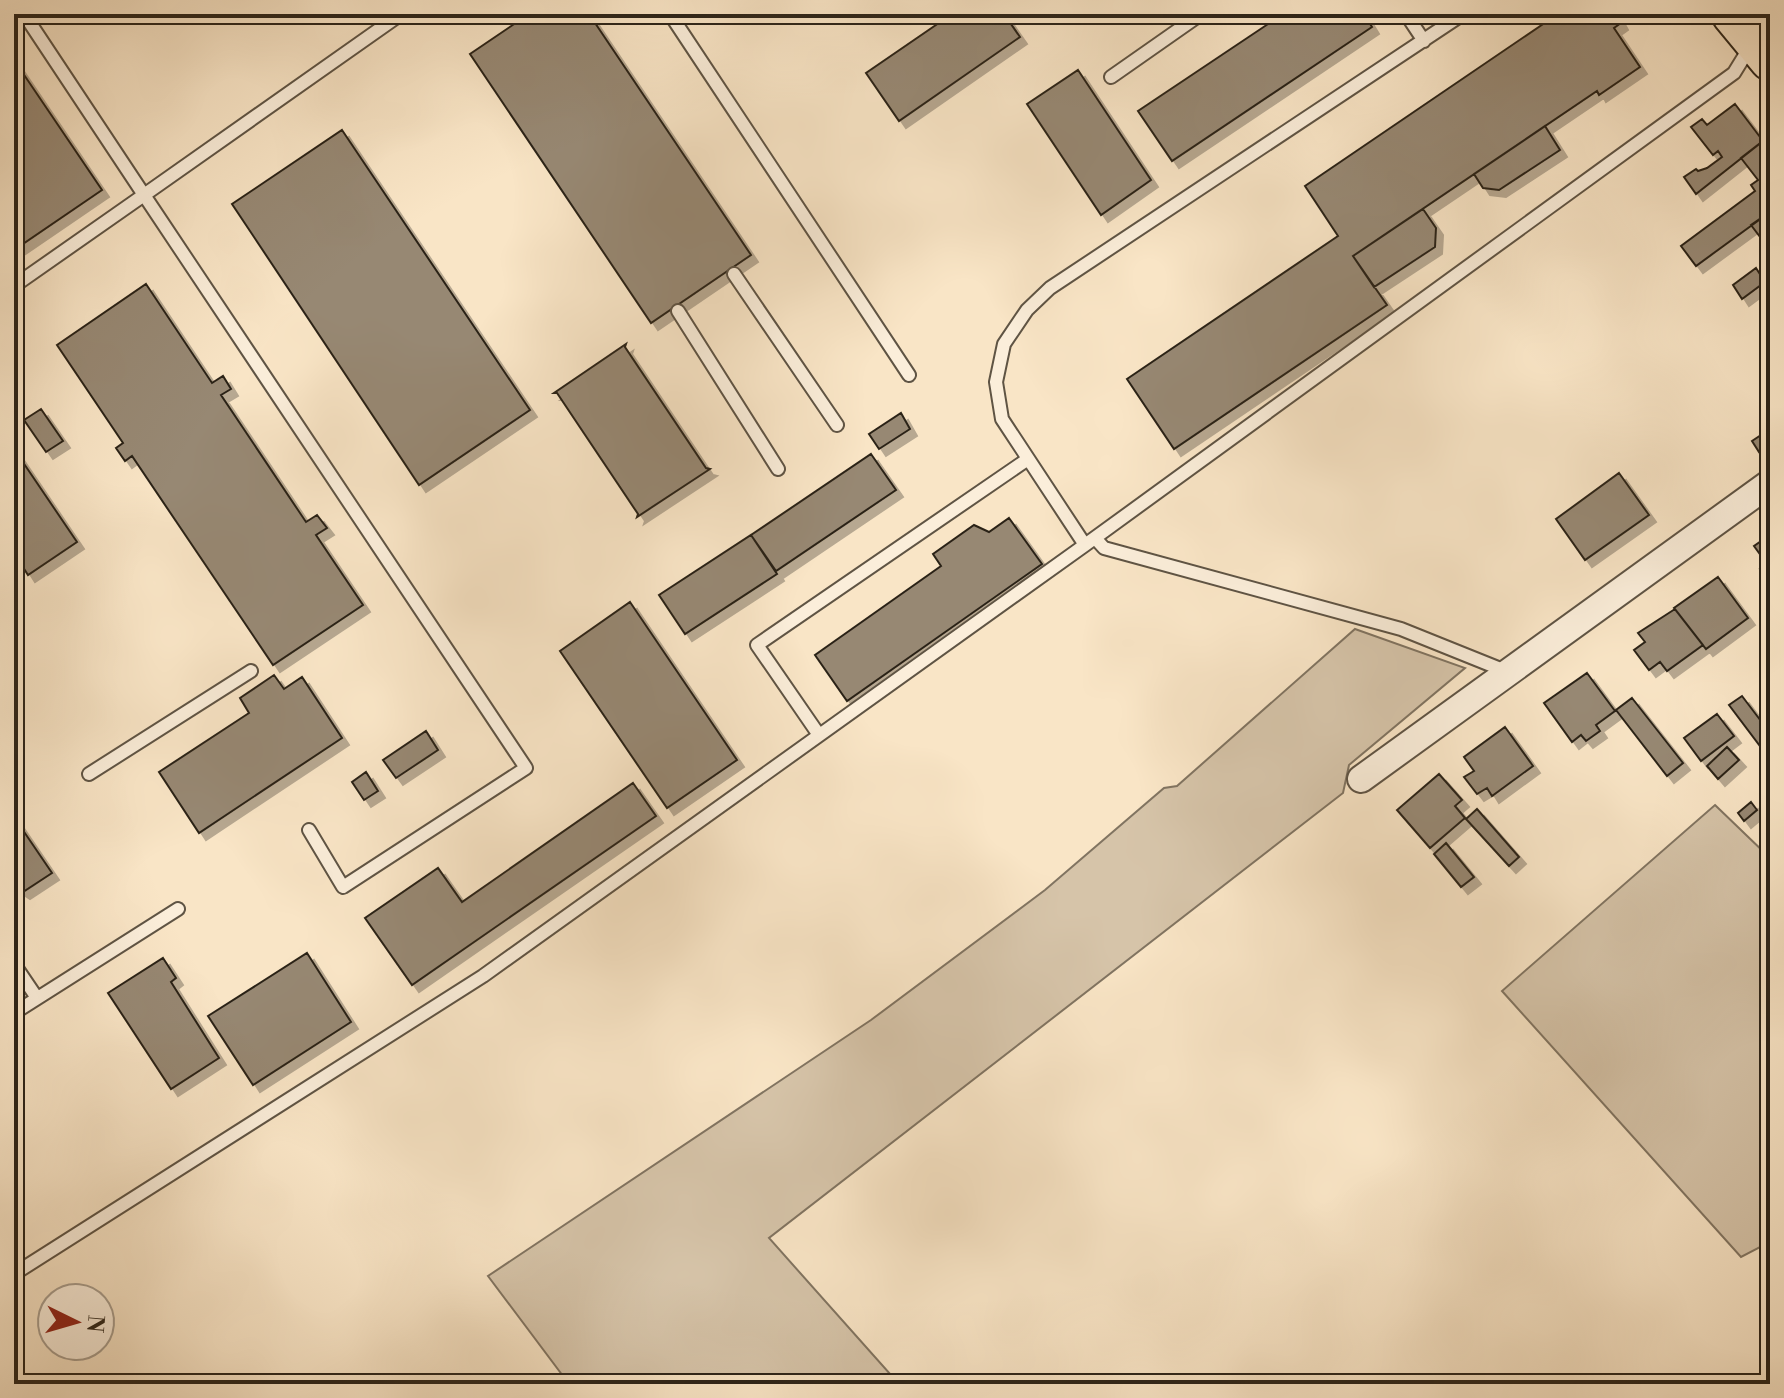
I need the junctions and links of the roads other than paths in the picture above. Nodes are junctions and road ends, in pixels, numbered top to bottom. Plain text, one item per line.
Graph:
1 (24, 14) edge
2 (401, 14) edge
3 (670, 14) edge
4 (1201, 14) edge
5 (1406, 14) edge
6 (1463, 14) edge
7 (1757, 35) edge
8 (1424, 41) junction
9 (1111, 77) dead end
10 (144, 195) junction
11 (734, 274) dead end
12 (14, 286) edge
13 (678, 311) dead end
14 (909, 375) dead end
15 (837, 425) dead end
16 (1028, 459) junction
17 (778, 469) dead end
18 (1770, 483) edge
19 (1090, 542) junction
20 (251, 671) dead end
21 (1508, 672) junction
22 (819, 735) junction
23 (89, 774) dead end
24 (1361, 779) dead end
25 (309, 830) dead end
26 (178, 909) dead end
27 (14, 964) edge
28 (37, 998) junction
29 (14, 1013) edge
30 (14, 1274) edge

1 - 10 lane
2 - 10 lane
3 - 14 lane
4 - 9 lane
5 - 8 lane
6 - 8 lane
7 - 19 lane
8 - 16 lane
10 - 12 lane
10 - 25 lane
11 - 15 lane
13 - 17 lane
16 - 19 lane
16 - 22 lane
18 - 21 street
19 - 21 lane
19 - 22 lane
20 - 23 lane
21 - 24 street
22 - 30 lane
26 - 28 lane
27 - 28 lane
28 - 29 lane

